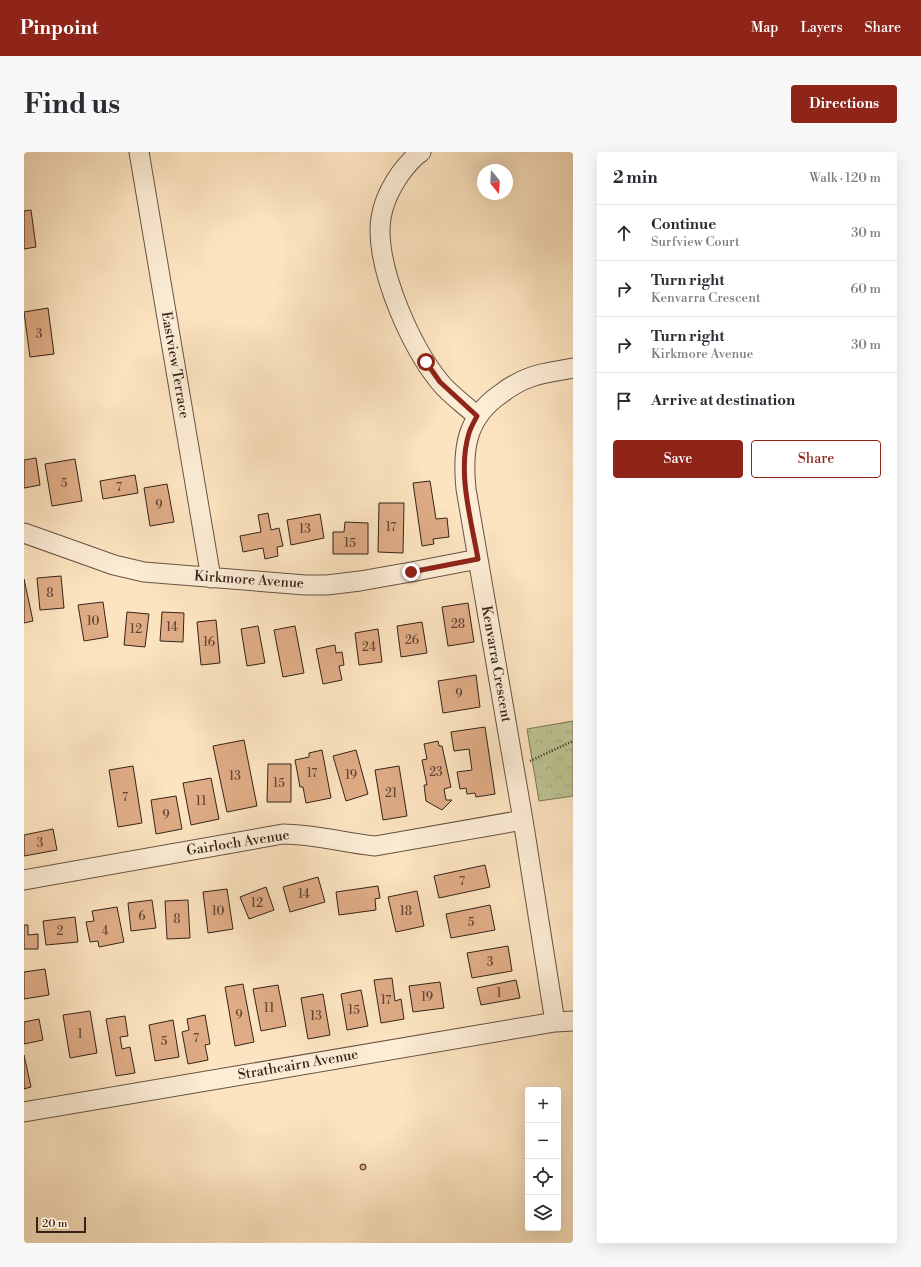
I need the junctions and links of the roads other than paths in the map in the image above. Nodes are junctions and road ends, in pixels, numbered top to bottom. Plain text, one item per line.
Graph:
1 (139, 152) edge
2 (421, 152) edge
3 (573, 368) edge
4 (477, 416) junction
5 (24, 533) edge
6 (478, 559) junction
7 (212, 578) junction
8 (523, 820) junction
9 (24, 880) edge
10 (564, 1021) edge
11 (24, 1112) edge

1 - 7 street, Eastview Terrace
2 - 4 street
3 - 4 street, Kenvarra Crescent
4 - 6 street, Kenvarra Crescent
5 - 7 street, Kirkmore Avenue
6 - 7 street, Kirkmore Avenue
6 - 8 street, Kenvarra Crescent
8 - 9 street, Gairloch Avenue
8 - 10 street, Kenvarra Crescent
10 - 11 street, Strathcairn Avenue

